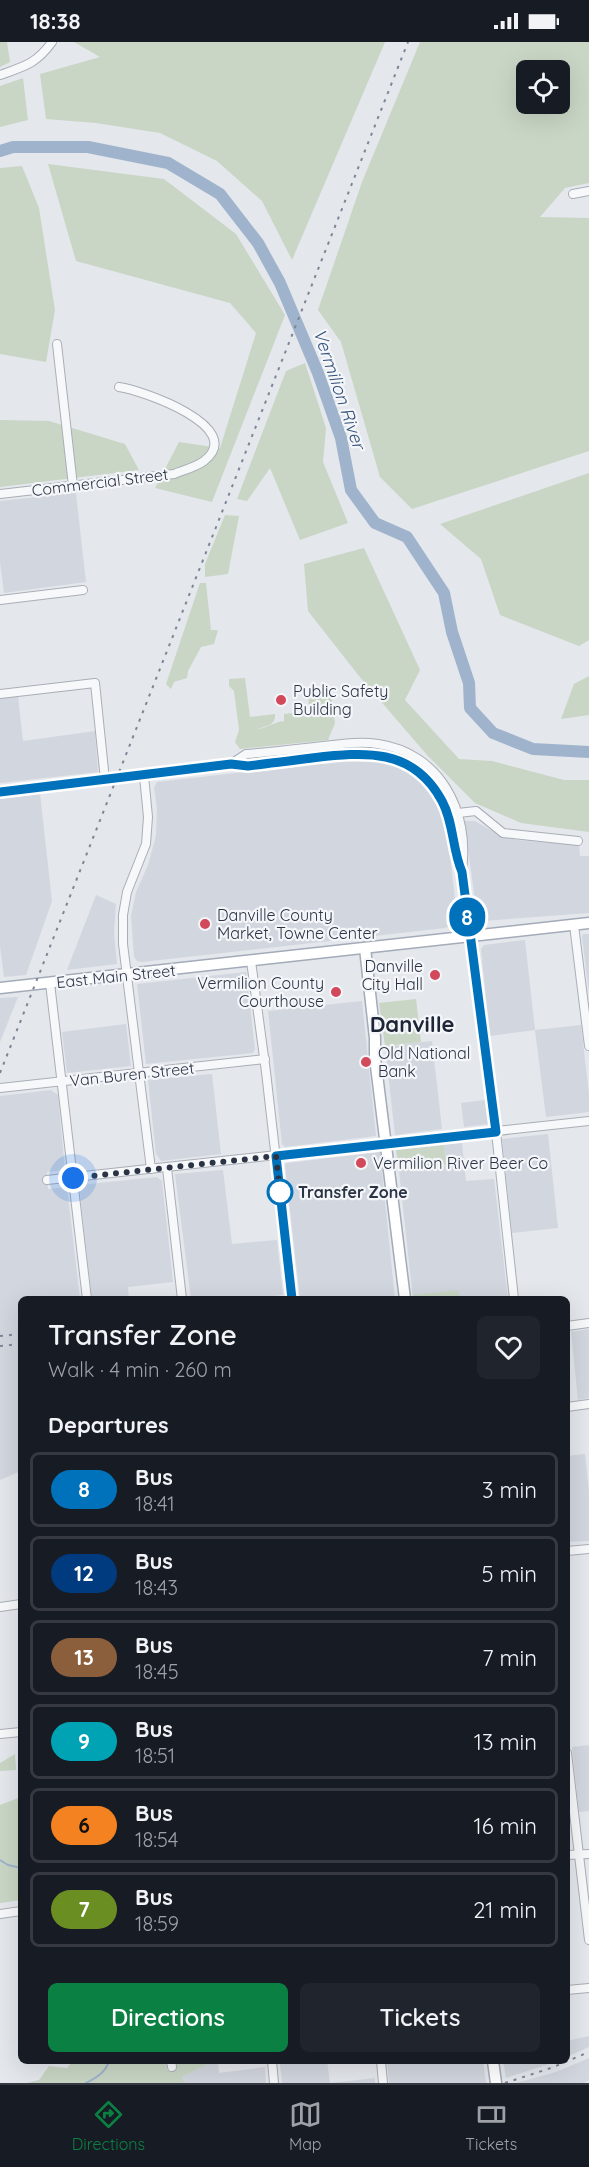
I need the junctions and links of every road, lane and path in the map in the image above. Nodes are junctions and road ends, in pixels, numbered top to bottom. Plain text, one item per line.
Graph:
1 (52, 42) edge
2 (0, 75) edge
3 (589, 191) edge
4 (573, 194) dead end
5 (57, 344) dead end
6 (119, 387) dead end
7 (73, 486) junction
8 (0, 494) edge
9 (83, 590) dead end
10 (0, 600) edge
11 (0, 694) edge
12 (231, 764) junction
13 (144, 776) junction
14 (105, 780) junction
15 (0, 792) edge
16 (458, 813) junction
17 (578, 841) dead end
18 (462, 872) junction
19 (589, 923) edge
20 (574, 925) junction
21 (470, 936) junction
22 (365, 948) junction
23 (251, 961) junction
24 (127, 975) junction
25 (50, 983) junction
26 (0, 988) edge
27 (589, 1046) edge
28 (265, 1059) junction
29 (139, 1073) junction
30 (63, 1081) junction
31 (0, 1088) edge
32 (589, 1121) edge
33 (496, 1132) junction
34 (385, 1143) junction
35 (276, 1156) junction
36 (167, 1168) junction
37 (151, 1169) junction
38 (73, 1178) junction
39 (47, 1180) dead end
40 (87, 1296) edge
41 (182, 1296) edge
42 (292, 1296) edge
43 (405, 1296) edge
44 (514, 1296) edge
45 (589, 1323) edge
46 (570, 1326) edge
47 (589, 1404) edge
48 (570, 1407) edge
49 (589, 1549) edge
50 (570, 1551) edge
51 (18, 1604) edge
52 (0, 1607) edge
53 (18, 1732) edge
54 (0, 1734) edge
55 (570, 1779) edge
56 (589, 1854) edge
57 (570, 1855) edge
58 (579, 1855) junction
59 (18, 1911) edge
60 (0, 1914) edge
61 (589, 1940) edge
62 (589, 1988) edge
63 (570, 1990) edge
64 (272, 2064) edge
65 (381, 2064) edge
66 (493, 2064) edge
67 (274, 2083) edge
68 (383, 2083) edge
69 (496, 2083) edge

1 - 2 street
3 - 4 street
5 - 7 street
6 - 7 street, Commercial Street
7 - 8 street, Commercial Street
9 - 10 street
11 - 14 street
12 - 13 street
12 - 16 street
12 - 18 street
13 - 14 street
13 - 24 street
14 - 15 street
16 - 17 street
16 - 18 street
18 - 21 street
19 - 20 main road, East Main Street
20 - 21 main road, East Main Street
20 - 27 street
21 - 22 main road, East Main Street
21 - 33 street
22 - 23 main road, East Main Street
22 - 34 main road
23 - 24 main road, East Main Street
23 - 28 street
24 - 25 main road, East Main Street
24 - 29 street
25 - 26 main road, East Main Street
25 - 30 street
28 - 29 street, Van Buren Street
28 - 35 street
29 - 30 street, Van Buren Street
29 - 37 street
30 - 31 street, Van Buren Street
30 - 38 street
32 - 33 street
33 - 34 street
33 - 44 street
34 - 35 street
34 - 43 main road
35 - 36 street
35 - 42 street
36 - 37 street
36 - 41 street
37 - 38 street
38 - 39 street
38 - 40 street
45 - 46 street
47 - 48 street
49 - 50 street
51 - 52 street
53 - 54 street
55 - 58 street
56 - 58 street
57 - 58 street
58 - 61 street
59 - 60 street
62 - 63 street
64 - 67 street
65 - 68 street
66 - 69 main road

